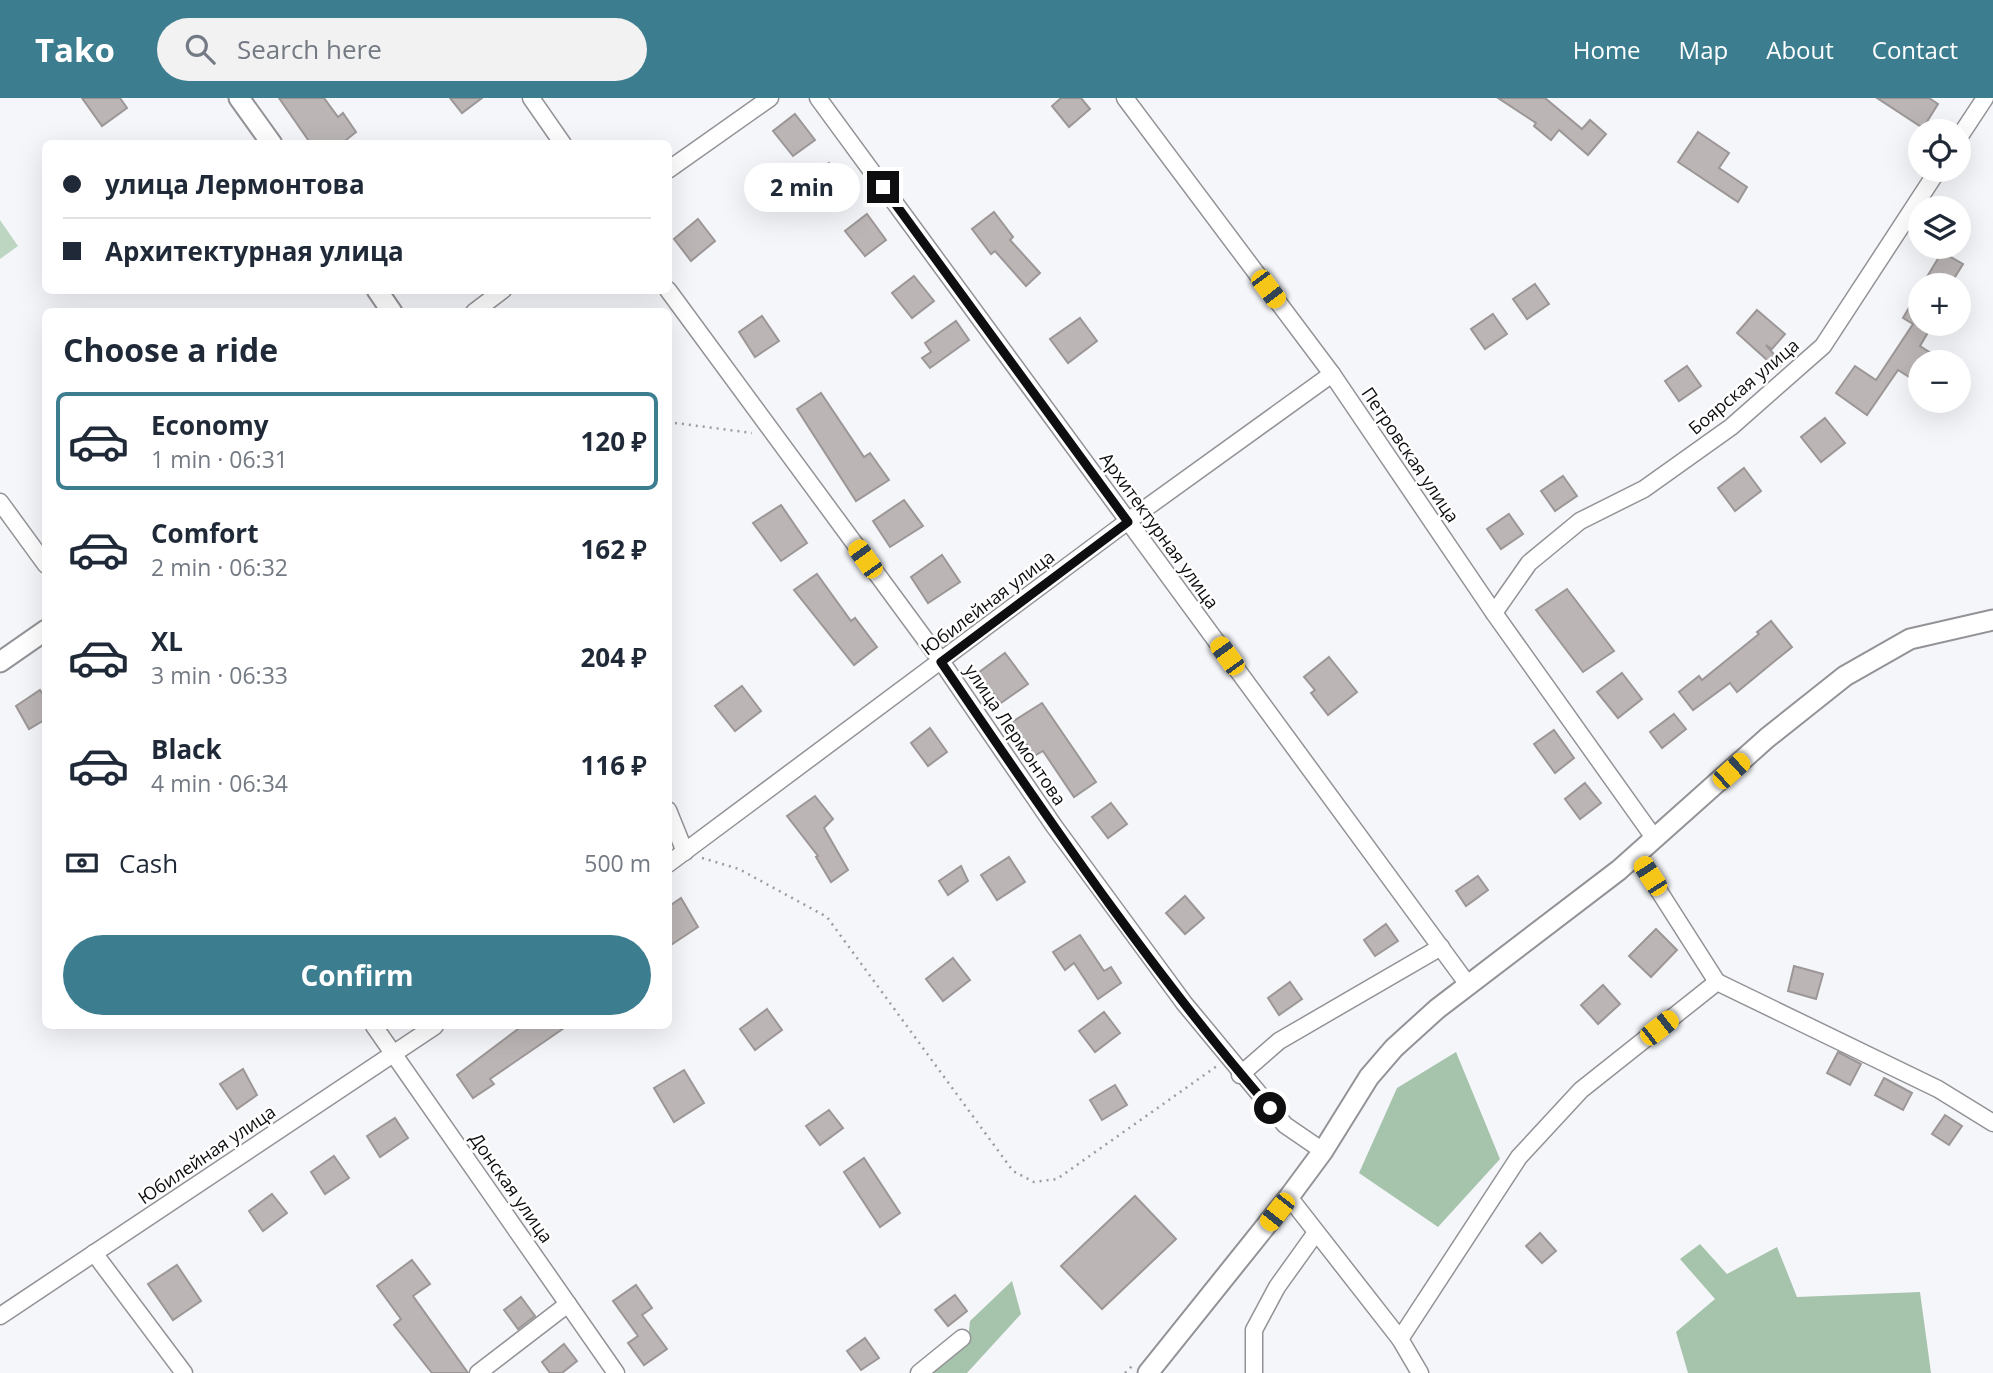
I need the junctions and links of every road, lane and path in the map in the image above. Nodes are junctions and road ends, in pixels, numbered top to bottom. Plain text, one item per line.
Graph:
1 (239, 98) edge
2 (531, 98) edge
3 (770, 98) edge
4 (818, 98) edge
5 (1125, 98) edge
6 (1985, 98) edge
7 (1971, 119) edge
8 (269, 140) edge
9 (560, 140) edge
10 (672, 167) edge
11 (1930, 182) edge
12 (498, 294) edge
13 (671, 294) edge
14 (479, 308) edge
15 (1332, 374) junction
16 (672, 422) edge
17 (774, 435) junction
18 (0, 502) edge
19 (1128, 522) junction
20 (42, 560) edge
21 (1494, 612) junction
22 (1993, 620) edge
23 (42, 633) edge
24 (0, 662) edge
25 (941, 662) junction
26 (672, 820) edge
27 (1655, 839) junction
28 (685, 852) junction
29 (1636, 855) junction
30 (672, 861) edge
31 (1441, 947) junction
32 (1717, 982) junction
33 (1469, 986) junction
34 (376, 1029) edge
35 (431, 1029) edge
36 (394, 1054) junction
37 (1228, 1059) junction
38 (1240, 1075) junction
39 (1993, 1124) edge
40 (1323, 1151) junction
41 (1289, 1197) junction
42 (1315, 1234) junction
43 (94, 1253) junction
44 (568, 1304) junction
45 (0, 1316) edge
46 (962, 1338) dead end
47 (1400, 1339) junction
48 (184, 1373) edge
49 (478, 1373) edge
50 (616, 1373) edge
51 (919, 1373) edge
52 (1149, 1373) edge
53 (1254, 1373) edge
54 (1420, 1373) edge

1 - 8 street
2 - 9 street
3 - 10 street
4 - 19 street, Архитектурная улица
5 - 15 street, Петровская улица
6 - 7 street
11 - 21 street, Боярская улица
12 - 14 street
13 - 17 street, улица Лермонтова
15 - 19 street, Юбилейная улица
15 - 21 street, Петровская улица
16 - 17 path
17 - 25 street, улица Лермонтова
18 - 20 street
19 - 25 street, Юбилейная улица
19 - 31 street, Архитектурная улица
21 - 27 street, Петровская улица
22 - 27 street
23 - 24 street
25 - 28 street, Юбилейная улица
25 - 37 street, улица Лермонтова
26 - 28 street
27 - 29 street
28 - 30 street, Юбилейная улица
28 - 37 path
29 - 32 street
29 - 33 street
31 - 33 street, Архитектурная улица
31 - 38 street
32 - 39 street
32 - 47 street
33 - 40 street
34 - 36 street, Донская улица
35 - 36 street, Юбилейная улица
36 - 43 street, Юбилейная улица
36 - 44 street, Донская улица
37 - 38 street, улица Лермонтова
38 - 40 street, улица Лермонтова
40 - 41 street
41 - 42 street
41 - 52 street
42 - 47 street
42 - 53 street
43 - 45 street, Юбилейная улица
43 - 48 street
44 - 49 street
44 - 50 street, Донская улица
46 - 51 street
47 - 54 street

